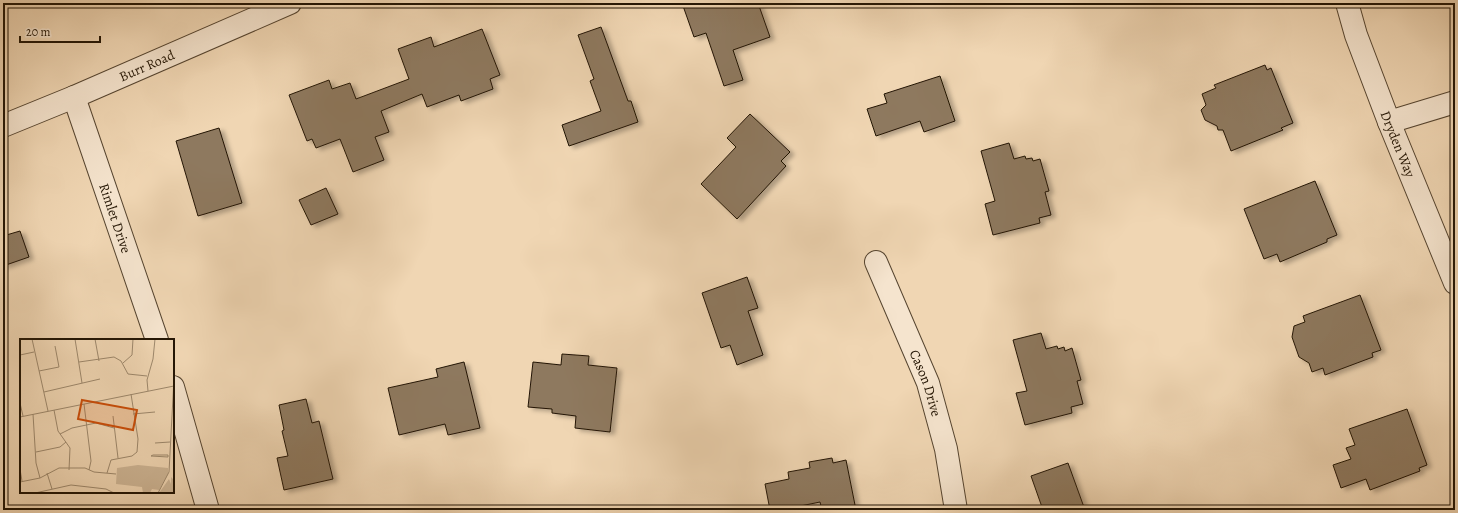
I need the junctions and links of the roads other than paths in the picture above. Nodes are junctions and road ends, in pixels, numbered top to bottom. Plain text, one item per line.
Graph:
1 (290, 3) edge
2 (1347, 3) edge
3 (74, 97) junction
4 (1455, 102) edge
5 (1389, 122) junction
6 (3, 126) edge
7 (876, 262) dead end
8 (1455, 283) edge
9 (157, 339) edge
10 (174, 391) edge
11 (208, 510) edge
12 (956, 510) edge

1 - 3 street, Burr Road
2 - 5 street, Dryden Way
3 - 6 street, Burr Road
3 - 9 street, Rimlet Drive
4 - 5 street
5 - 8 street, Dryden Way
7 - 12 street, Cason Drive
10 - 11 street

